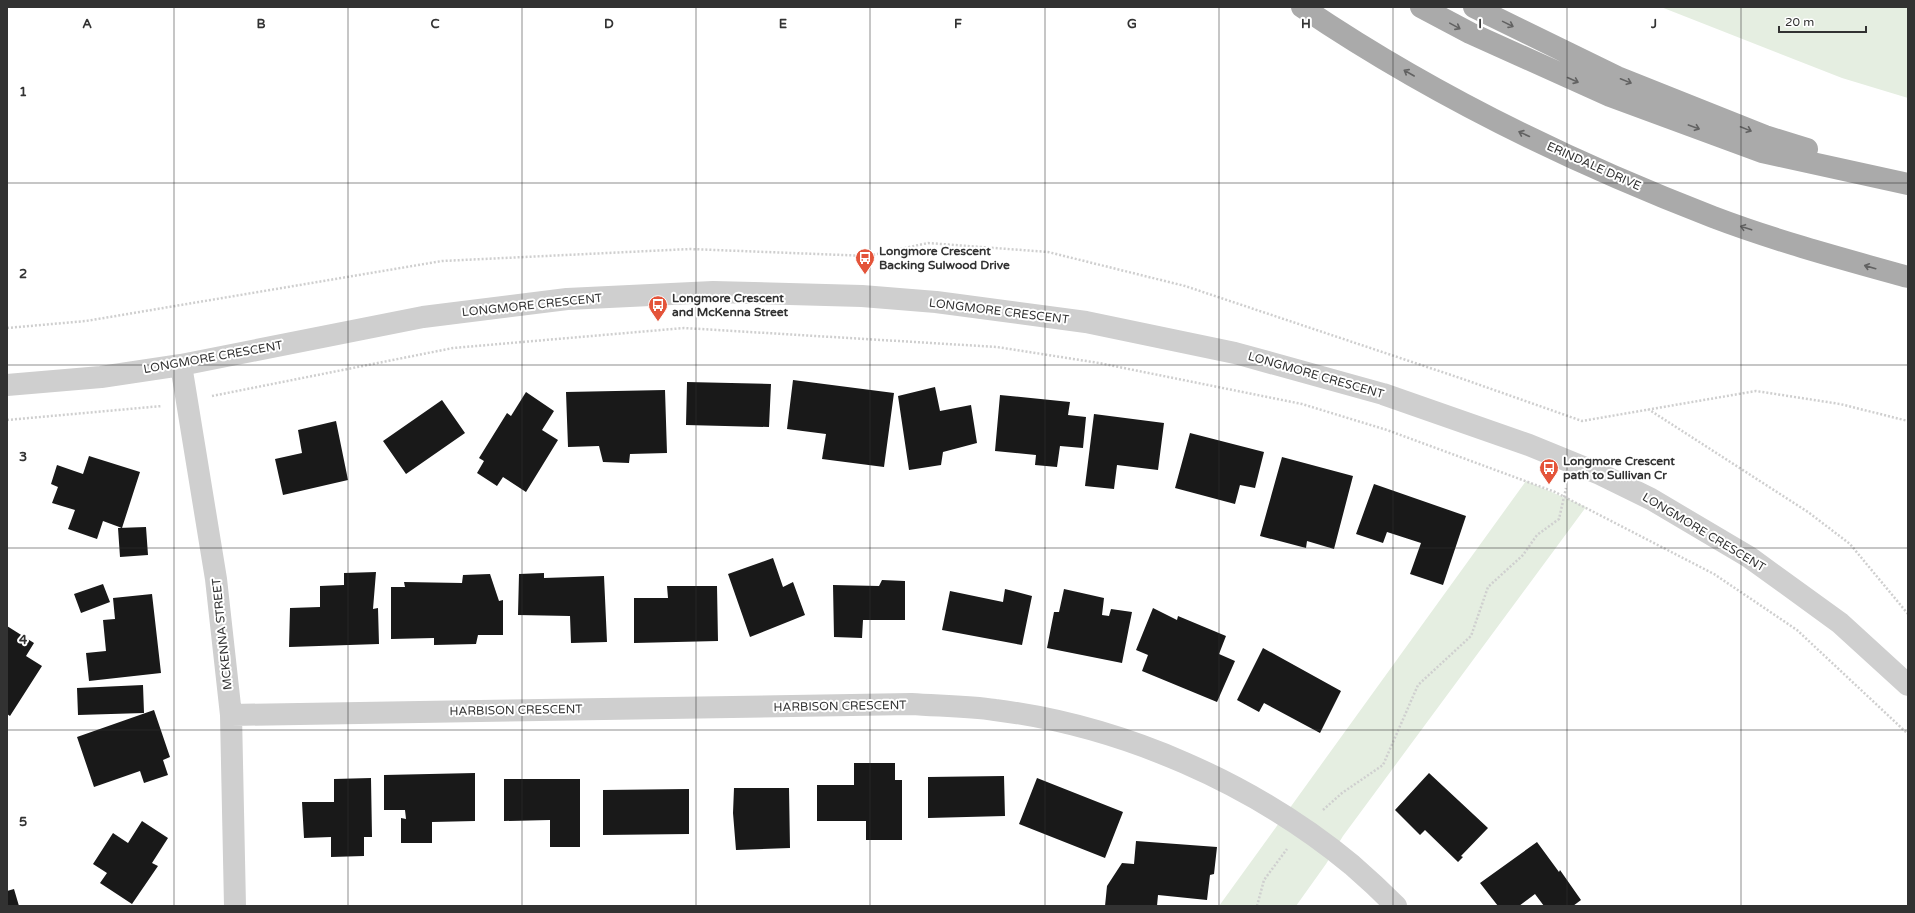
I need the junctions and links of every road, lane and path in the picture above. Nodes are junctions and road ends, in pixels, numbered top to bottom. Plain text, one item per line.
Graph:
1 (1302, 7) edge
2 (1421, 7) edge
3 (1474, 7) edge
4 (1908, 178) edge
5 (1908, 184) edge
6 (1908, 277) edge
7 (181, 365) junction
8 (7, 385) edge
9 (218, 395) dead end
10 (158, 407) dead end
11 (1648, 409) dead end
12 (7, 420) edge
13 (1572, 462) junction
14 (1564, 496) junction
15 (1908, 614) edge
16 (1908, 685) edge
17 (231, 715) junction
18 (1908, 734) edge
19 (1304, 829) junction
20 (235, 906) edge
21 (1257, 906) edge
22 (1396, 906) edge

6 -> 1 main road, ERINDALE DRIVE
2 -> 5 main road
3 -> 4 main road
7 - 8 street, LONGMORE CRESCENT
7 - 13 street, LONGMORE CRESCENT
7 - 17 street, MCKENNA STREET
9 - 14 path
10 - 12 path
11 - 15 path
13 - 14 path
13 - 16 street, LONGMORE CRESCENT
14 - 18 path
14 - 19 path
17 - 19 street, HARBISON CRESCENT
17 - 20 street, MCKENNA STREET
19 - 21 path
19 - 22 street, HARBISON CRESCENT

